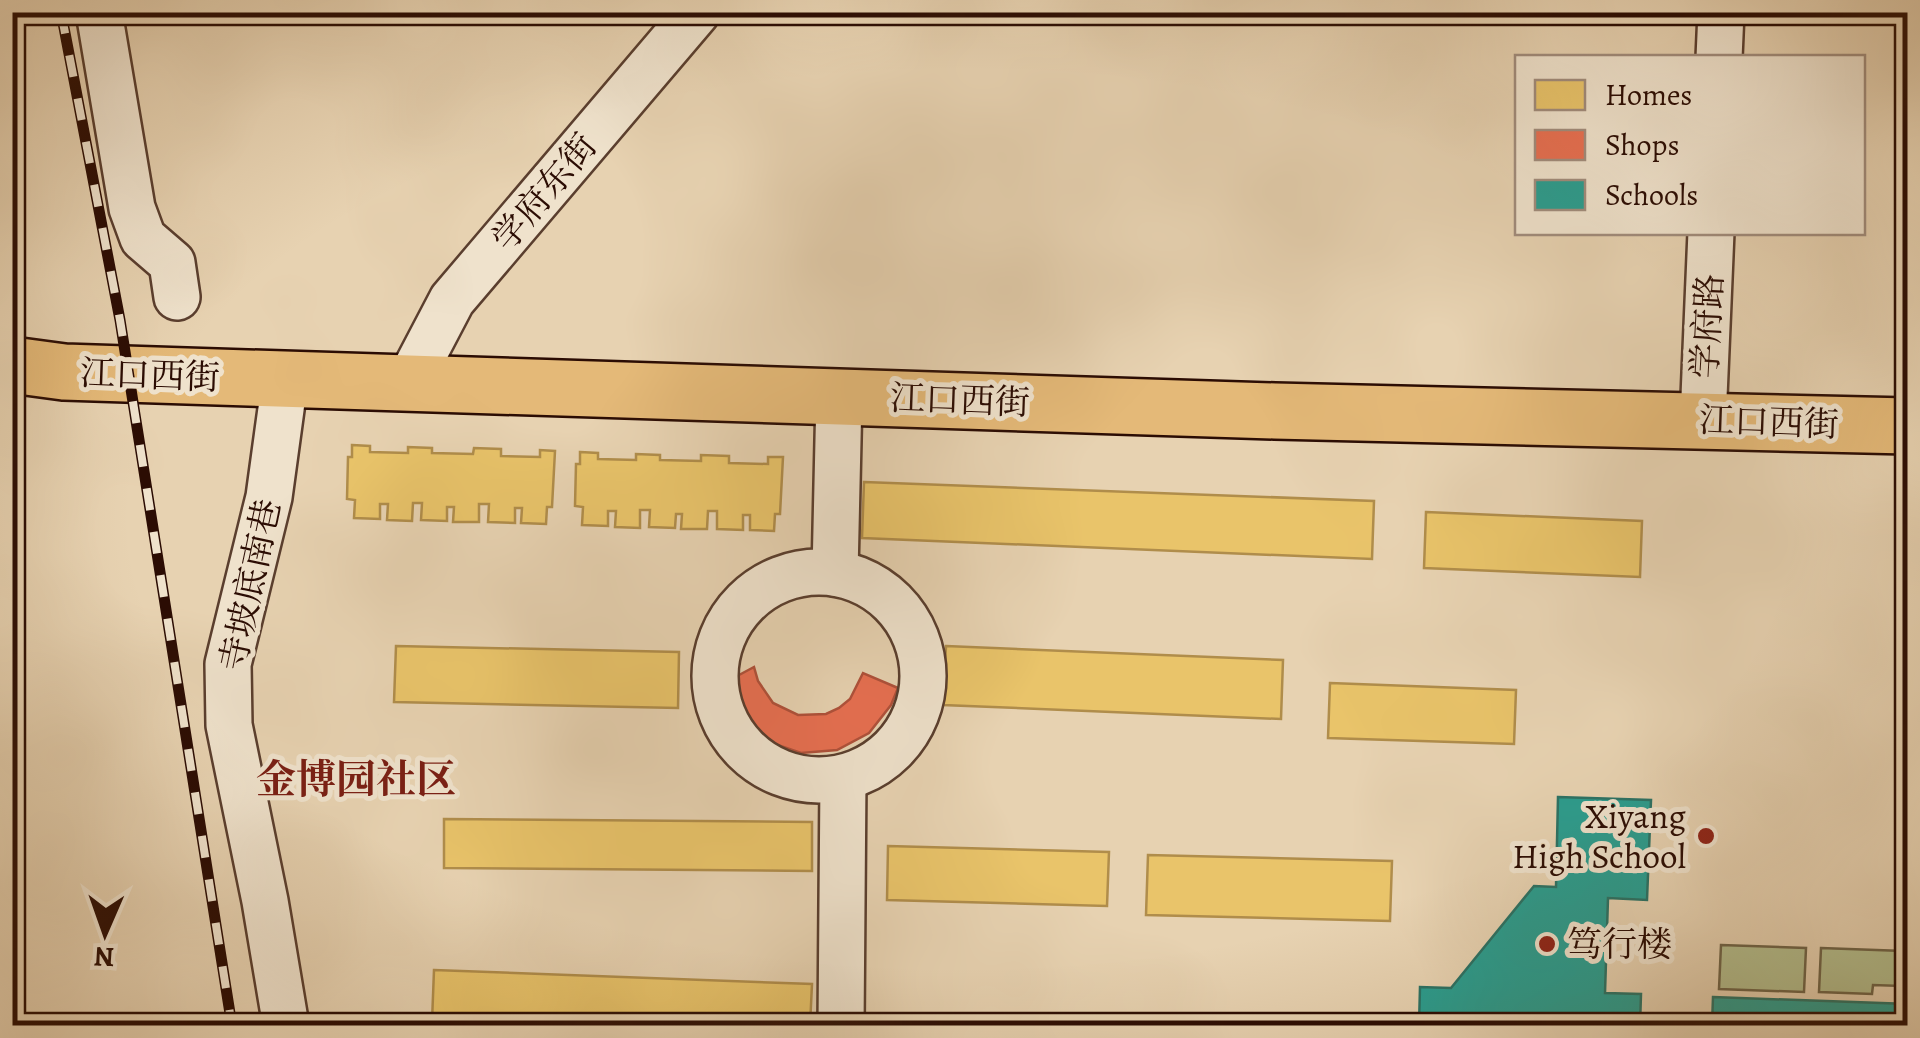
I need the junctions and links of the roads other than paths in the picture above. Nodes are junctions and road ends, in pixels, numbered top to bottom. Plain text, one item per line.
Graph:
1 (99, 12) edge
2 (697, 12) edge
3 (1721, 12) edge
4 (1719, 55) edge
5 (1711, 235) edge
6 (177, 298) dead end
7 (12, 365) edge
8 (285, 380) junction
9 (408, 384) junction
10 (839, 396) junction
11 (1703, 420) junction
12 (1908, 426) edge
13 (835, 573) junction
14 (844, 778) junction
15 (286, 1026) edge
16 (841, 1026) edge

1 - 6 street
2 - 9 street, 学府东街
3 - 4 street
5 - 11 street, 学府路
7 - 8 main road, 江口西街
8 - 9 main road, 江口西街
8 - 15 street, 寺坡底南巷
9 - 10 main road, 江口西街
10 - 11 main road, 江口西街
10 - 13 street
11 - 12 main road, 江口西街
13 - 14 street
13 - 14 street
14 - 16 street

